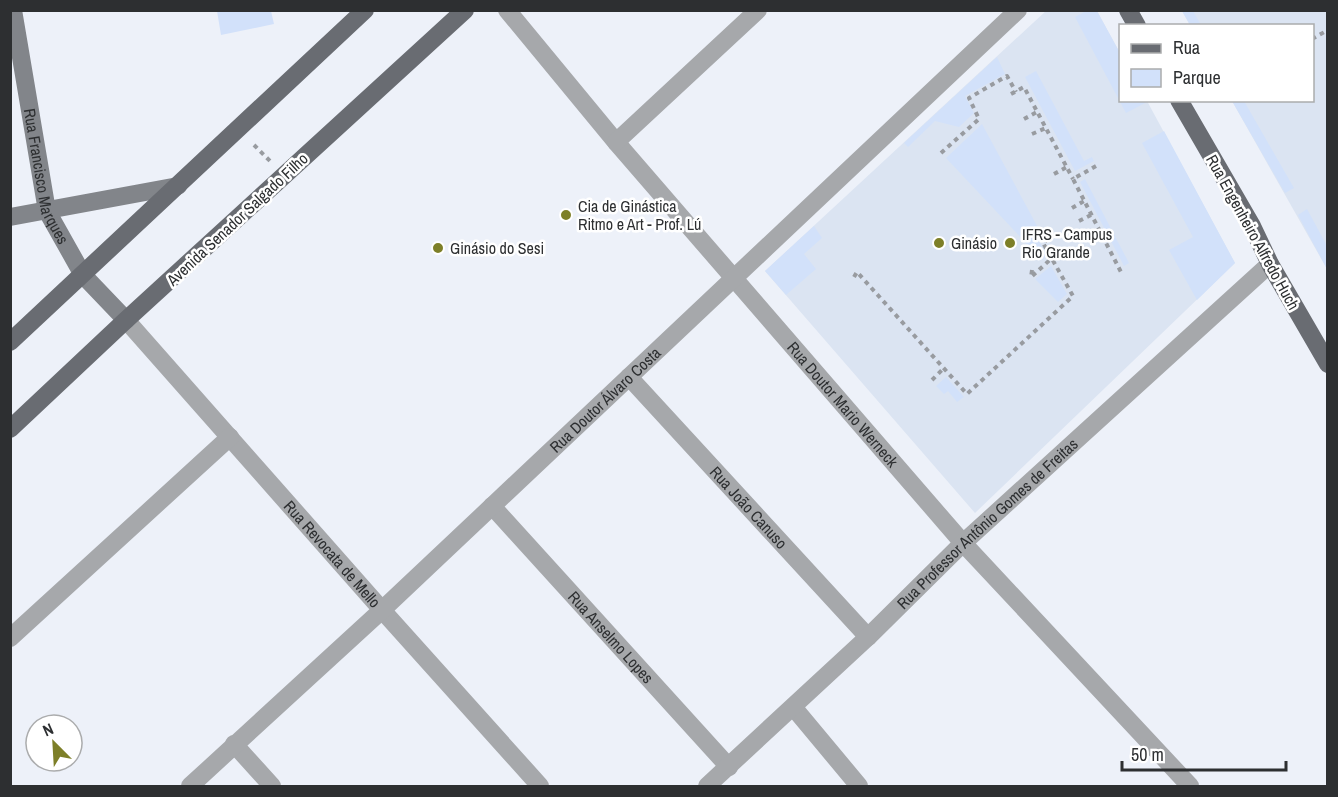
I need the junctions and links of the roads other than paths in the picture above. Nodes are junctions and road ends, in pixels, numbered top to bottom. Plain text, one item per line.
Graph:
1 (13, 10) edge
2 (364, 10) edge
3 (465, 10) edge
4 (507, 10) edge
5 (758, 10) edge
6 (1018, 10) edge
7 (1128, 10) edge
8 (1136, 24) edge
9 (1180, 102) edge
10 (616, 142) junction
11 (178, 186) junction
12 (46, 211) junction
13 (10, 217) edge
14 (1270, 264) junction
15 (84, 275) junction
16 (733, 278) junction
17 (126, 320) junction
18 (10, 342) edge
19 (1328, 364) edge
20 (629, 377) junction
21 (10, 429) edge
22 (230, 437) junction
23 (492, 506) junction
24 (963, 543) junction
25 (382, 610) junction
26 (868, 637) junction
27 (10, 638) edge
28 (794, 708) junction
29 (234, 744) junction
30 (729, 767) junction
31 (190, 786) edge
32 (272, 786) edge
33 (540, 786) edge
34 (707, 786) edge
35 (860, 786) edge
36 (1190, 786) edge

1 - 12 street, Rua Francisco Marques
2 - 11 main road
3 - 17 main road, Avenida Senador Salgado Filho
4 - 10 street, Rua Doutor Mario Werneck
5 - 10 street
6 - 16 street, Rua Doutor Álvaro Costa
7 - 8 main road
9 - 14 main road, Rua Engenheiro Alfredo Huch
10 - 16 street, Rua Doutor Mario Werneck
11 - 12 street
11 - 15 main road
12 - 13 street
12 - 15 street, Rua Francisco Marques
14 - 19 main road, Rua Engenheiro Alfredo Huch
14 - 24 street, Rua Professor Antônio Gomes de Freitas
15 - 17 street, Rua Francisco Marques
15 - 18 main road
16 - 20 street, Rua Doutor Álvaro Costa
16 - 24 street, Rua Doutor Mario Werneck
17 - 21 main road, Avenida Senador Salgado Filho
17 - 22 street, Rua Revocata de Mello
20 - 23 street, Rua Doutor Álvaro Costa
20 - 26 street, Rua João Canuso
22 - 25 street, Rua Revocata de Mello
22 - 27 street
23 - 25 street, Rua Doutor Álvaro Costa
23 - 30 street, Rua Anselmo Lopes
24 - 26 street, Rua Professor Antônio Gomes de Freitas
24 - 36 street, Rua Doutor Mario Werneck
25 - 29 street, Rua Doutor Álvaro Costa
25 - 33 street, Rua Revocata de Mello
26 - 28 street, Rua Professor Antônio Gomes de Freitas
28 - 30 street, Rua Professor Antônio Gomes de Freitas
28 - 35 street
29 - 31 street, Rua Doutor Álvaro Costa
29 - 32 street
30 - 34 street, Rua Professor Antônio Gomes de Freitas

